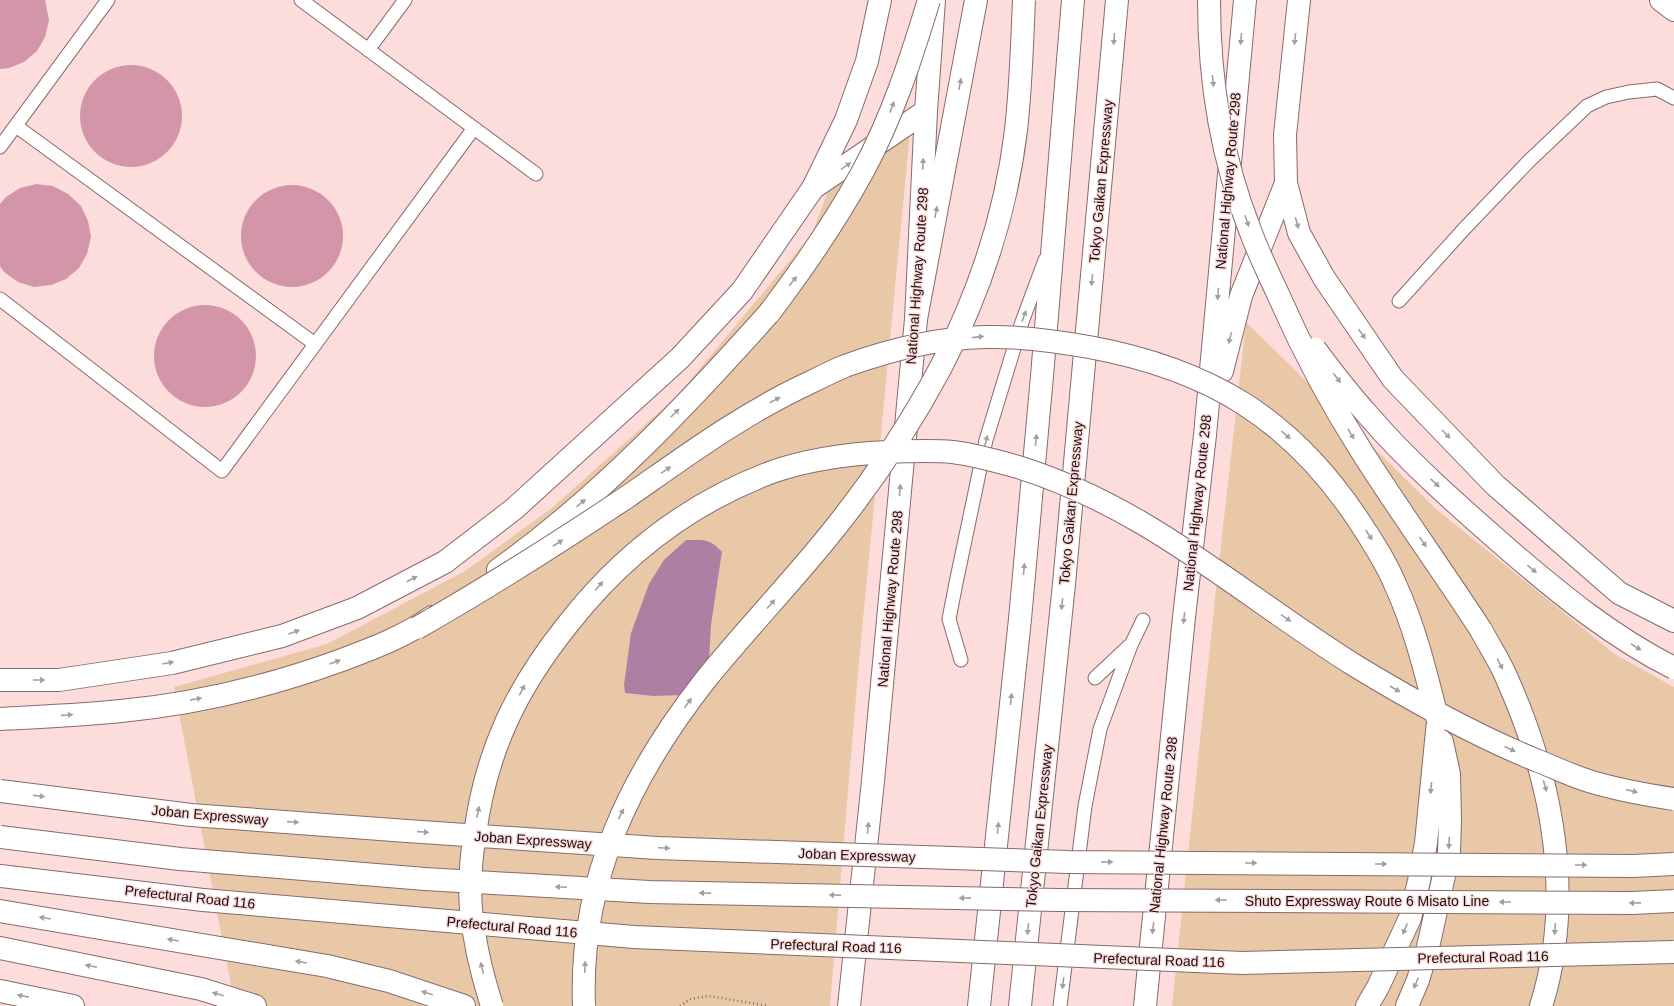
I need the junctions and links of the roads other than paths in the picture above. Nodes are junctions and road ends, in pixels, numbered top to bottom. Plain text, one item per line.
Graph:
1 (108, 0) edge
2 (301, 0) edge
3 (405, 0) edge
4 (880, 0) edge
5 (929, 0) edge
6 (934, 0) edge
7 (976, 0) edge
8 (1024, 0) edge
9 (1073, 0) edge
10 (1117, 0) edge
11 (1209, 0) edge
12 (1245, 0) edge
13 (1299, 0) edge
14 (1661, 0) edge
15 (1674, 10) edge
16 (368, 50) junction
17 (1674, 98) edge
18 (926, 111) junction
19 (16, 126) junction
20 (474, 128) junction
21 (0, 147) edge
22 (536, 174) dead end
23 (1286, 183) junction
24 (813, 188) junction
25 (1053, 239) junction
26 (1269, 275) junction
27 (0, 299) edge
28 (1399, 301) dead end
29 (916, 319) junction
30 (315, 344) junction
31 (1205, 435) junction
32 (1143, 620) dead end
33 (1674, 621) edge
34 (417, 628) junction
35 (1131, 645) junction
36 (960, 660) dead end
37 (1674, 668) edge
38 (1095, 678) dead end
39 (0, 680) edge
40 (0, 719) edge
41 (1438, 721) junction
42 (0, 791) edge
43 (1674, 799) edge
44 (0, 837) edge
45 (1674, 864) edge
46 (0, 876) edge
47 (1674, 901) edge
48 (0, 911) edge
49 (0, 948) edge
50 (1674, 952) edge
51 (0, 991) edge
52 (73, 1006) edge
53 (255, 1006) edge
54 (464, 1006) edge
55 (492, 1006) edge
56 (584, 1006) edge
57 (849, 1006) edge
58 (979, 1006) edge
59 (1020, 1006) edge
60 (1060, 1006) edge
61 (1145, 1006) edge
62 (1367, 1006) edge
63 (1407, 1006) edge
64 (1540, 1006) edge

1 - 19 lane
2 - 16 lane
3 - 16 lane
4 - 24 main road
34 -> 5 main road, bridge
6 - 18 main road, National Highway Route 298
29 -> 7 main road
56 -> 8 main road, bridge
9 - 25 main road
10 -> 59 main road, Tokyo Gaikan Expressway
11 -> 26 main road, bridge
12 -> 31 main road, National Highway Route 298
13 -> 23 main road
14 - 15 main road
16 - 20 lane
17 - 28 lane
24 -> 18 main road
29 -> 18 main road, National Highway Route 298
19 - 21 lane
19 - 30 lane
20 - 22 lane
20 - 30 lane
23 -> 31 main road
23 -> 33 main road
39 -> 24 main road
36 -> 25 lane
58 -> 25 main road
26 -> 37 main road, bridge
26 -> 64 main road, bridge
27 - 30 lane
57 -> 29 main road, National Highway Route 298
31 -> 61 main road, National Highway Route 298
32 - 35 lane
40 -> 34 main road
34 -> 41 main road, bridge
35 - 38 lane
35 -> 60 lane
41 -> 62 main road, bridge
41 -> 63 main road, bridge
42 -> 45 main road, Joban Expressway, bridge
55 -> 43 main road, bridge
47 -> 44 main road, Shuto Expressway Route 6 Misato Line, bridge
46 - 50 main road, Prefectural Road 116, bridge
54 -> 48 main road
53 -> 49 main road
52 -> 51 main road

